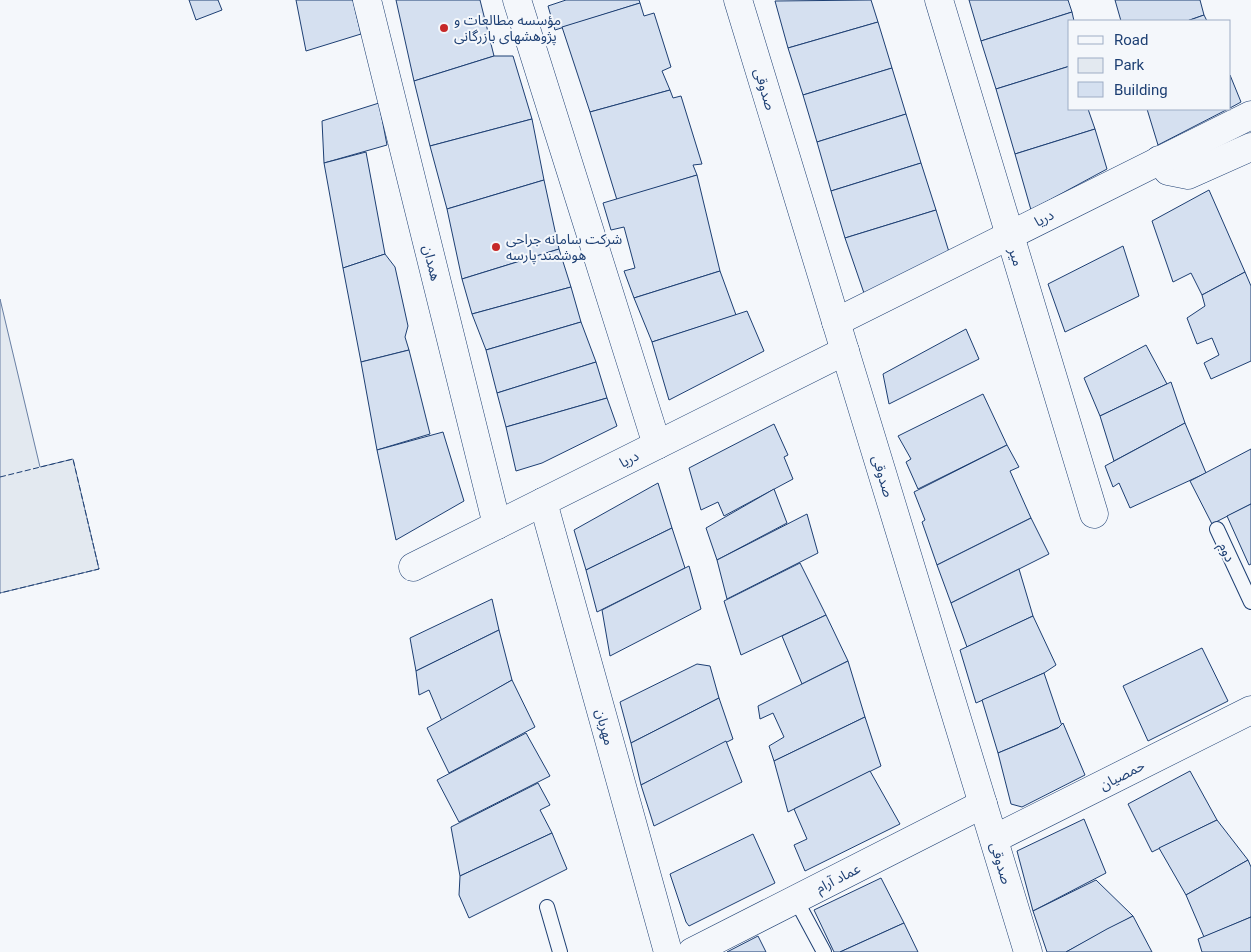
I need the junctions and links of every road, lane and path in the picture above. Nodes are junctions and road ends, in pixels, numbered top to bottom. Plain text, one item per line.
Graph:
1 (367, 0) edge
2 (517, 0) edge
3 (738, 0) edge
4 (939, 0) edge
5 (1251, 115) edge
6 (1251, 147) edge
7 (1159, 160) junction
8 (1010, 236) junction
9 (836, 322) junction
10 (845, 351) junction
11 (657, 446) junction
12 (543, 502) junction
13 (1094, 514) dead end
14 (497, 525) junction
15 (1216, 529) dead end
16 (413, 567) dead end
17 (1251, 602) edge
18 (1250, 712) edge
19 (983, 804) junction
20 (994, 839) junction
21 (796, 900) junction
22 (547, 907) dead end
23 (560, 952) edge
24 (668, 952) edge
25 (692, 952) edge
26 (824, 952) edge
27 (1028, 952) edge

1 - 14 street, همدان
2 - 11 street
3 - 9 street, صدوقی
4 - 8 street, میر
5 - 7 street, دریا
6 - 7 street
7 - 8 street, دریا
8 - 9 street, دریا
8 - 13 street, میر
9 - 10 street, صدوقی
10 - 11 street, دریا
10 - 19 street, صدوقی
11 - 12 street, دریا
12 - 14 street, دریا
12 - 24 street, مهربان
14 - 16 street, دریا
15 - 17 lane, دوم
18 - 20 street, حمصیان
19 - 20 street, صدوقی
19 - 21 street, عماد آرام
20 - 27 street, صدوقی
21 - 25 street, عماد آرام
21 - 26 lane
22 - 23 lane

